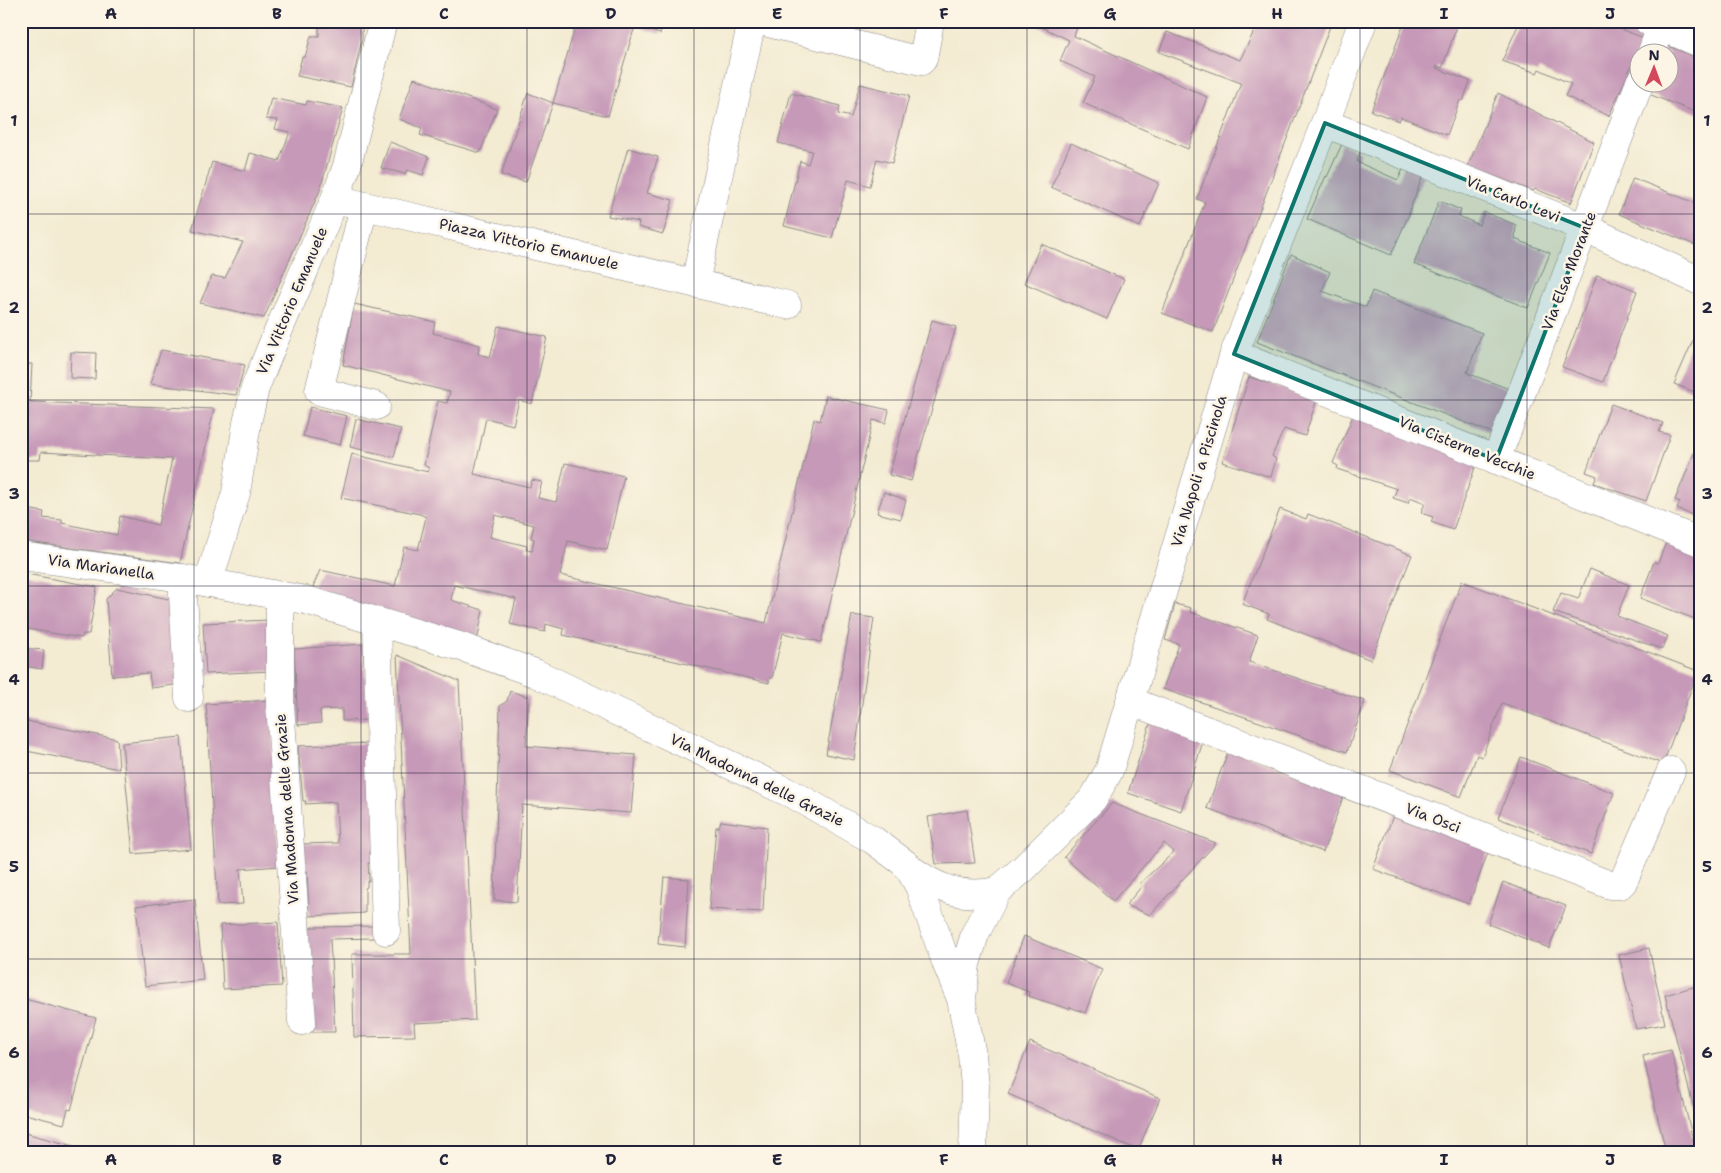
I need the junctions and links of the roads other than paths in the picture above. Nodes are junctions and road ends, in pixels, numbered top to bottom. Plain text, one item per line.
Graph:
1 (383, 21) edge
2 (752, 21) edge
3 (760, 21) edge
4 (930, 21) edge
5 (1363, 21) edge
6 (1658, 23) edge
7 (1654, 42) edge
8 (1700, 43) edge
9 (1636, 92) edge
10 (1325, 122) junction
11 (336, 199) junction
12 (364, 206) junction
13 (1585, 228) junction
14 (1700, 281) edge
15 (695, 283) junction
16 (788, 305) dead end
17 (1234, 354) junction
18 (376, 406) dead end
19 (1496, 460) junction
20 (1700, 542) edge
21 (21, 556) edge
22 (182, 578) junction
23 (208, 583) junction
24 (280, 597) junction
25 (377, 623) junction
26 (189, 698) dead end
27 (1130, 701) junction
28 (1671, 771) dead end
29 (907, 865) junction
30 (997, 892) junction
31 (386, 931) dead end
32 (961, 999) junction
33 (302, 1021) dead end
34 (973, 1152) edge

1 - 11 street, Via Vittorio Emanuele
2 - 15 street
3 - 4 street
5 - 10 street, Via Napoli a Piscinola
6 - 7 street
6 - 8 street
9 - 13 street, Via Elsa Morante
10 - 13 street, Via Carlo Levi
10 - 17 street, Via Napoli a Piscinola
11 - 12 street, Piazza Vittorio Emanuele
11 - 23 street, Via Vittorio Emanuele
12 - 15 street, Piazza Vittorio Emanuele
12 - 18 street
13 - 14 street, Via Carlo Levi
13 - 19 street, Via Elsa Morante
15 - 16 street, Piazza Vittorio Emanuele
17 - 19 street, Via Cisterne Vecchie
17 - 27 street, Via Napoli a Piscinola
19 - 20 street, Via Cisterne Vecchie
21 - 22 street, Via Marianella
22 - 23 street, Via Marianella
22 - 26 street
23 - 24 street, Via Madonna delle Grazie
24 - 25 street, Via Madonna delle Grazie
24 - 33 street, Via Madonna delle Grazie
25 - 29 street, Via Madonna delle Grazie
25 - 31 street
27 - 28 street, Via Osci
27 - 30 street, Via Napoli a Piscinola
29 - 30 street
29 - 32 street, Via Madonna delle Grazie
30 - 32 street, Via Napoli a Piscinola
32 - 34 street, Via Madonna delle Grazie

